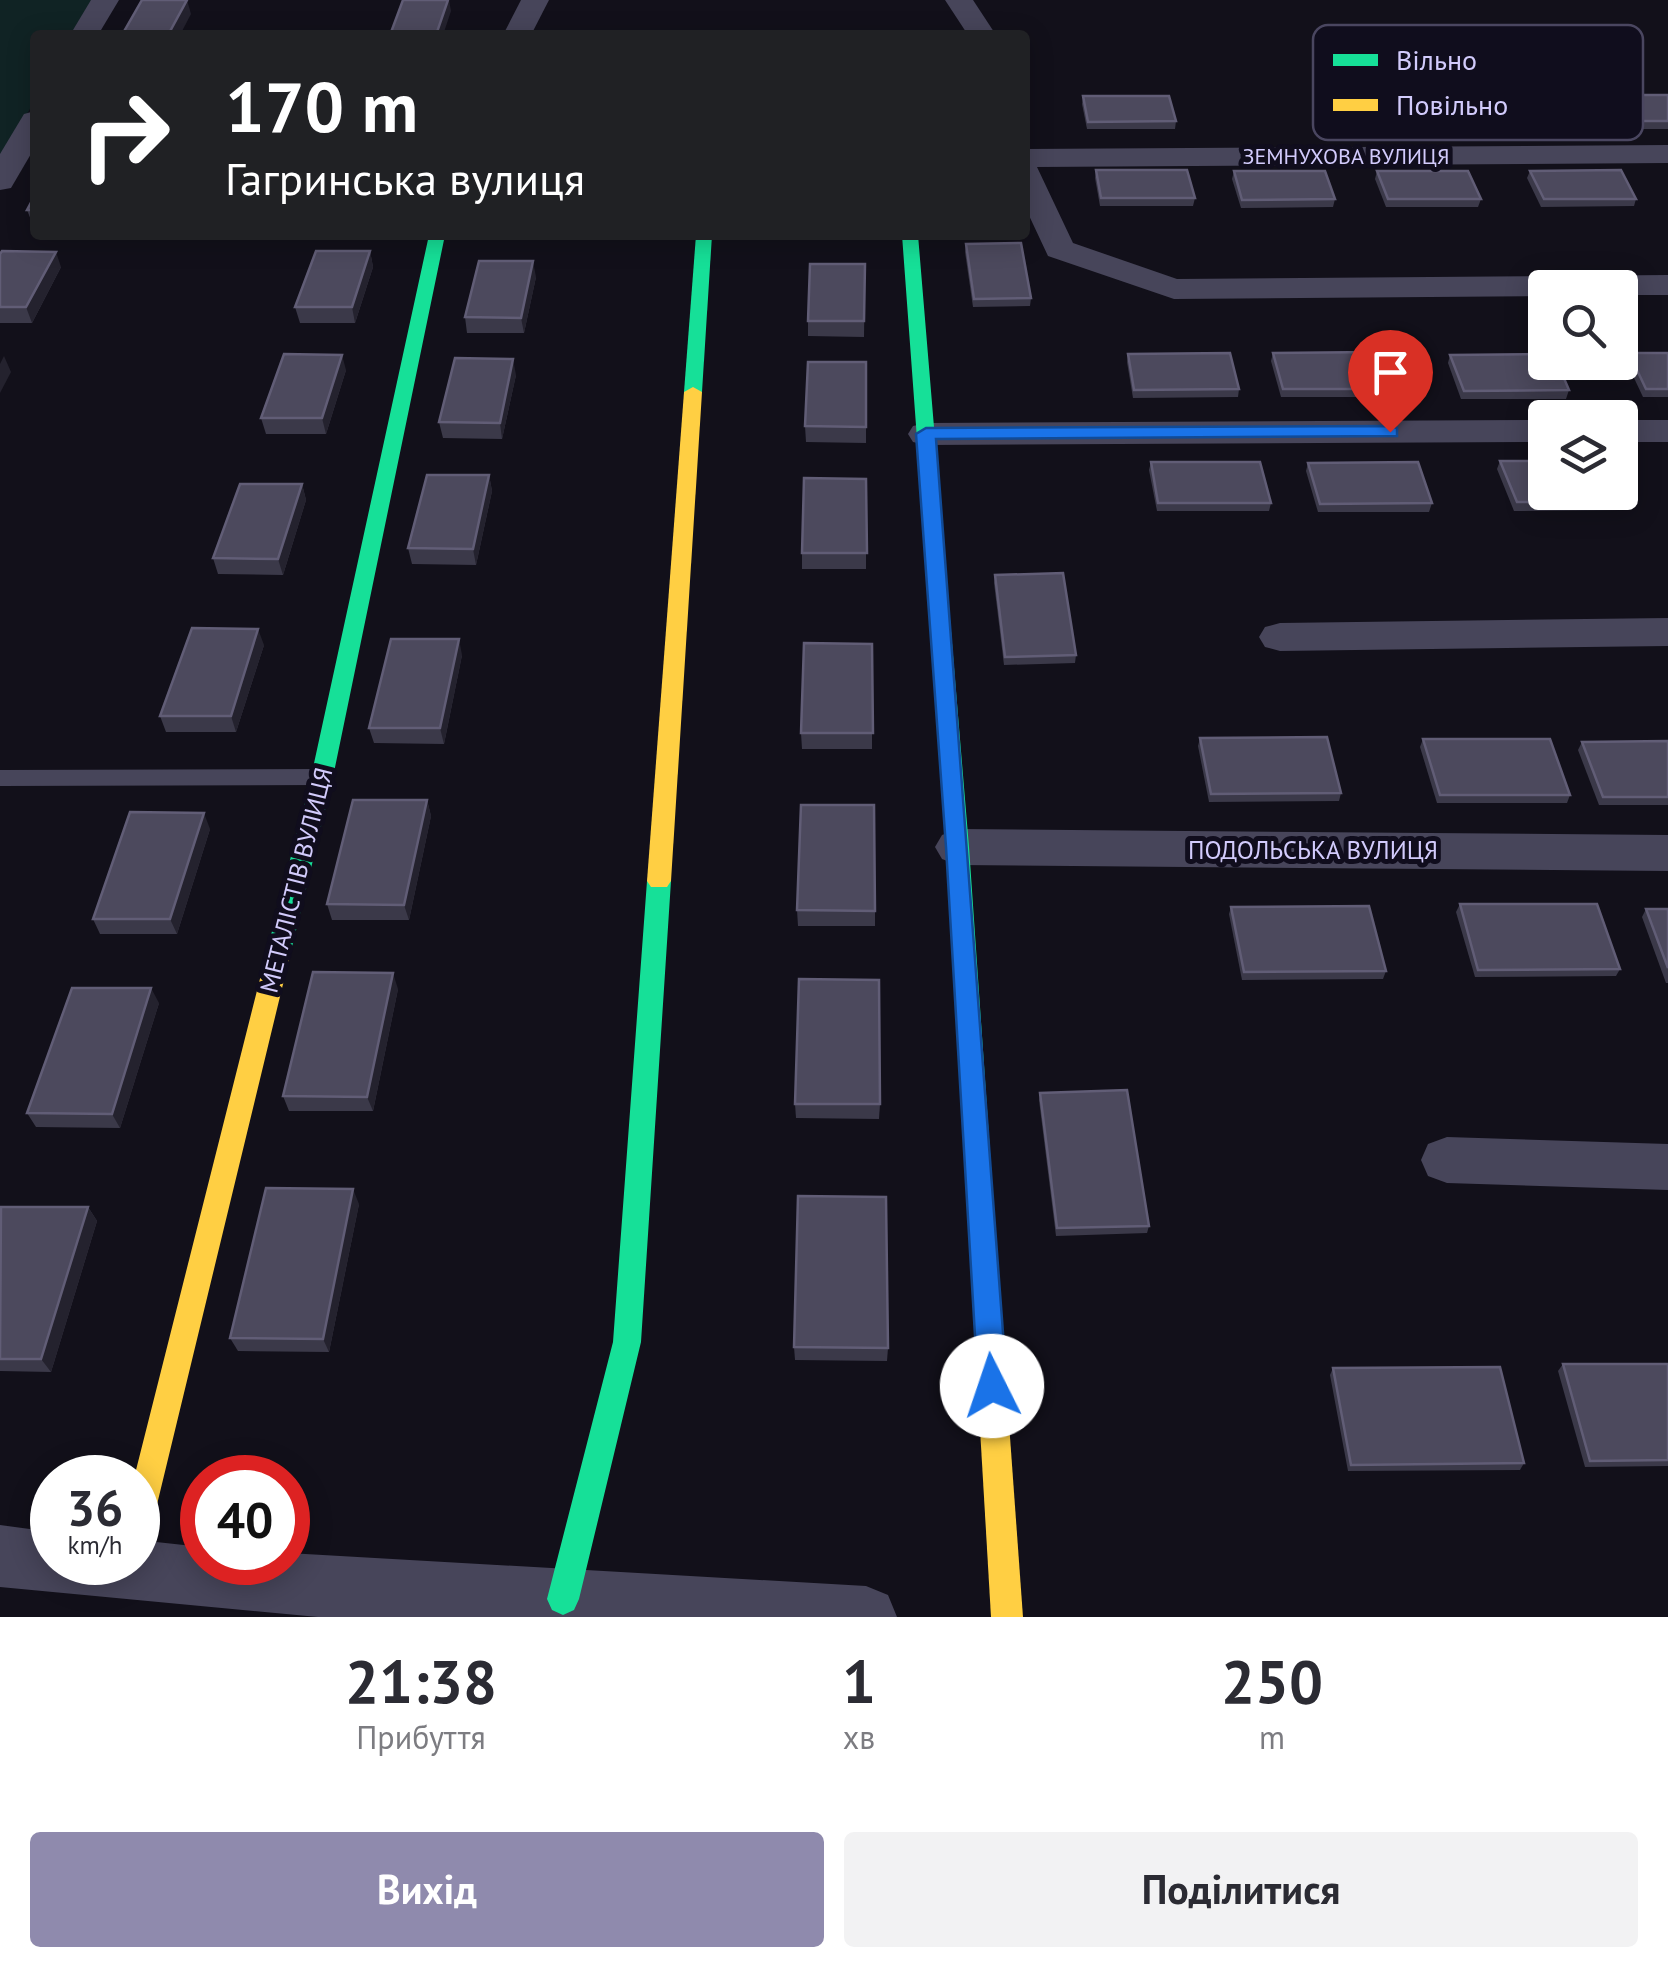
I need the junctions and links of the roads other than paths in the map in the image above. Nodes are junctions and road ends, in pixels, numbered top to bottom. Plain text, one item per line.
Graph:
1 (105, 0) edge
2 (536, 0) edge
3 (959, 0) edge
4 (87, 30) edge
5 (520, 30) edge
6 (979, 30) edge
7 (30, 129) edge
8 (1668, 154) edge
9 (1030, 158) edge
10 (12, 163) edge
11 (1030, 183) edge
12 (436, 240) edge
13 (704, 240) edge
14 (910, 240) edge
15 (1668, 286) edge
16 (1638, 431) edge
17 (1668, 431) edge
18 (1528, 432) edge
19 (926, 434) junction
20 (1668, 632) edge
21 (1280, 637) dead end
22 (322, 776) junction
23 (0, 778) edge
24 (958, 847) junction
25 (1668, 853) edge
26 (1447, 1160) dead end
27 (1668, 1167) edge
28 (154, 1455) edge
29 (0, 1556) edge
30 (30, 1559) edge
31 (160, 1565) edge
32 (563, 1599) junction
33 (242, 1600) edge
34 (834, 1616) edge
35 (1007, 1617) edge

1 - 4 street
2 - 5 street
3 - 6 street
7 - 10 street
8 - 9 street, ЗЕМНУХОВА ВУЛИЦЯ
11 - 15 street
12 - 22 street, МЕТАЛІСТІВ ВУЛИЦЯ
13 - 32 street
14 - 19 street
16 - 17 street
18 - 19 street
19 - 24 street
20 - 21 street
22 - 23 lane
22 - 28 street, МЕТАЛІСТІВ ВУЛИЦЯ
24 - 25 street, ПОДОЛЬСЬКА ВУЛИЦЯ
24 - 35 street
26 - 27 street
29 - 30 street
31 - 33 street
32 - 33 street
32 - 34 street

